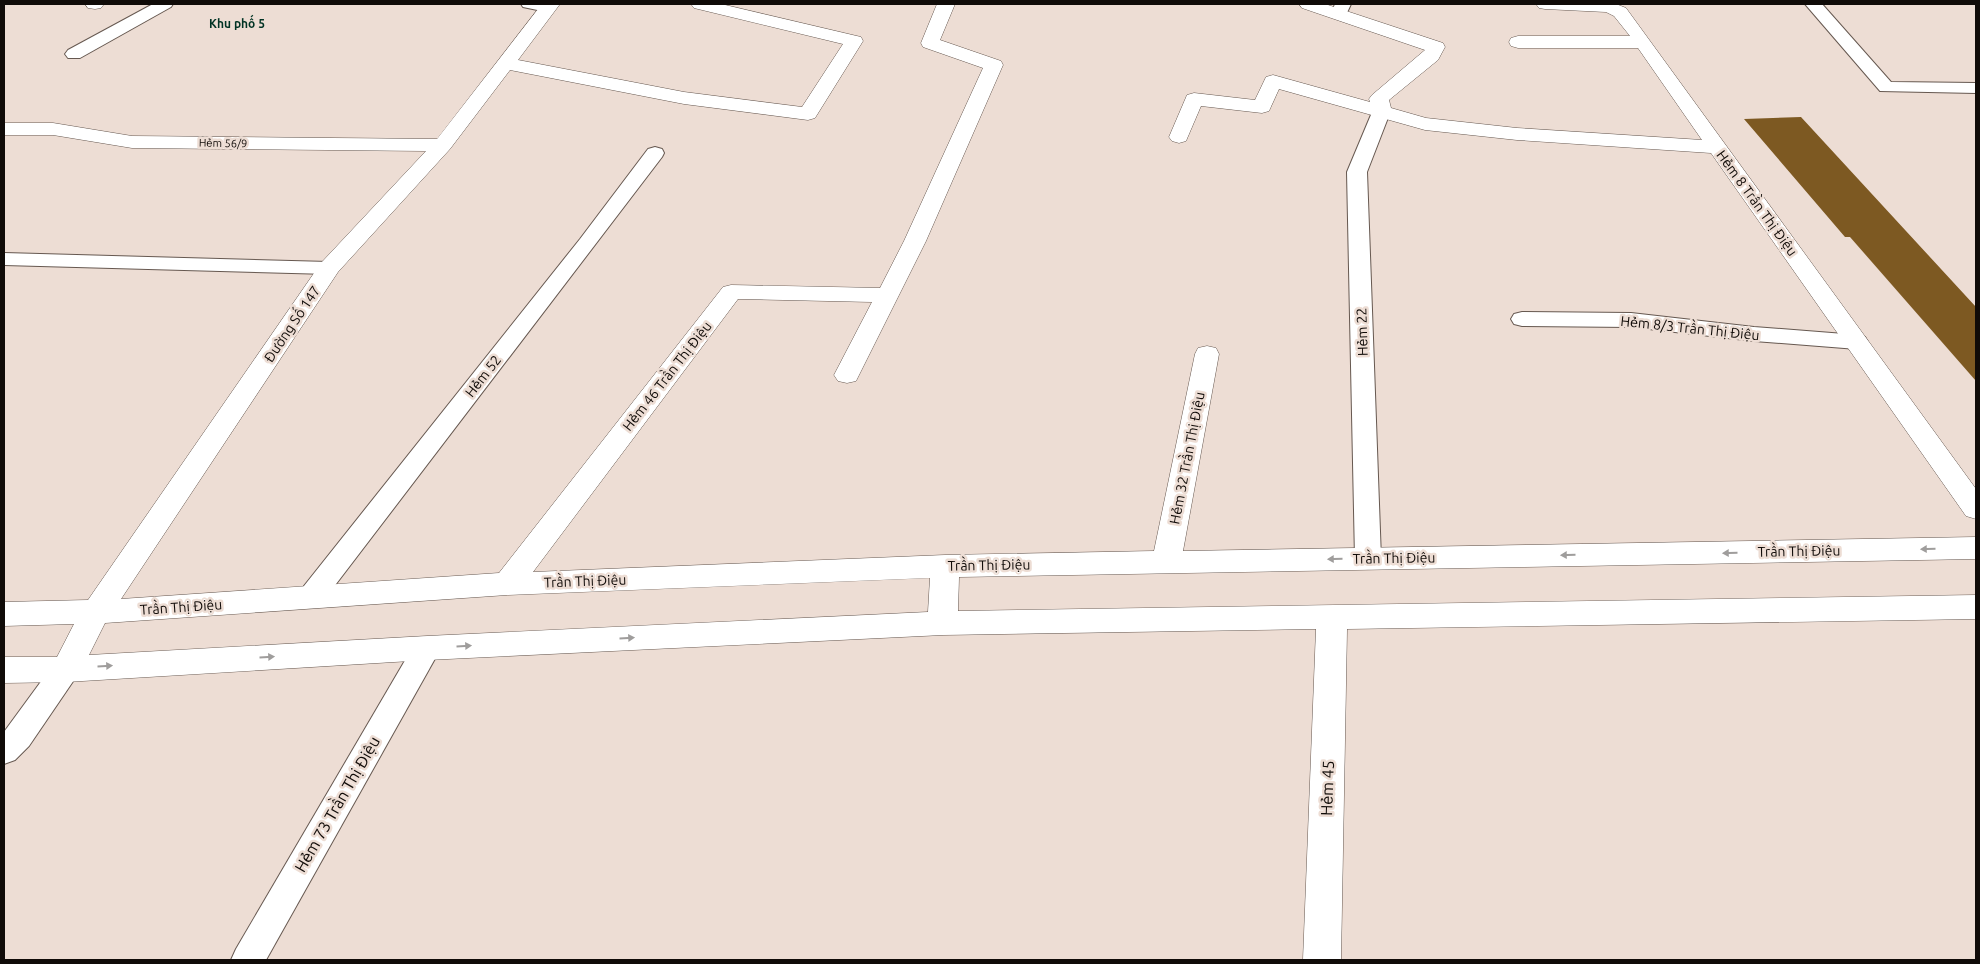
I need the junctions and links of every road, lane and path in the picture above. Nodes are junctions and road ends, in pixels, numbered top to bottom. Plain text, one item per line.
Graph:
1 (165, 4) edge
2 (700, 4) edge
3 (946, 4) edge
4 (1308, 4) edge
5 (1546, 4) edge
6 (1813, 4) edge
7 (543, 5) edge
8 (1341, 9) edge
9 (1518, 42) dead end
10 (1643, 42) junction
11 (74, 54) dead end
12 (505, 63) junction
13 (1976, 88) edge
14 (1382, 110) junction
15 (4, 129) edge
16 (1179, 137) dead end
17 (444, 145) junction
18 (1717, 147) junction
19 (655, 153) dead end
20 (4, 259) edge
21 (329, 268) junction
22 (887, 295) junction
23 (1522, 319) dead end
24 (1857, 342) junction
25 (1207, 354) dead end
26 (847, 374) dead end
27 (1976, 509) edge
28 (1976, 548) edge
29 (1368, 559) junction
30 (1166, 562) junction
31 (945, 566) junction
32 (507, 584) junction
33 (310, 598) junction
34 (1976, 607) edge
35 (96, 612) junction
36 (4, 614) edge
37 (1332, 617) junction
38 (943, 623) junction
39 (427, 648) junction
40 (66, 669) junction
41 (4, 670) edge
42 (4, 751) edge
43 (248, 960) edge
44 (1322, 960) edge

1 - 11 lane
2 - 12 street
3 - 22 street
4 - 8 street
5 - 10 street
6 - 13 lane
7 - 12 street, Đường Số 147
8 - 14 street
9 - 10 street
10 - 18 street
12 - 17 street, Đường Số 147
14 - 16 street, Hẻm 8 Trần Thị Điệu
14 - 18 street, Hẻm 8 Trần Thị Điệu
14 - 29 lane, Hẻm 22
15 - 17 street, Hẻm 56/9
17 - 21 street, Đường Số 147
18 - 24 street, Hẻm 8 Trần Thị Điệu
19 - 33 lane, Hẻm 52
20 - 21 lane
21 - 35 street, Đường Số 147
22 - 26 street
22 - 32 street, Hẻm 46 Trần Thị Điệu
23 - 24 lane, Hẻm 8/3 Trần Thị Điệu
24 - 27 street, Hẻm 8 Trần Thị Điệu
25 - 30 street, Hẻm 32 Trần Thị Điệu
28 -> 29 street, Trần Thị Điệu
29 -> 30 street, Trần Thị Điệu
30 - 31 street, Trần Thị Điệu
31 - 32 street, Trần Thị Điệu
31 - 38 street
32 - 33 street, Trần Thị Điệu
33 - 35 street, Trần Thị Điệu
34 - 37 street
35 - 36 street, Trần Thị Điệu
35 - 40 street, Đường Số 147
37 - 38 street
37 - 44 street, Hẻm 45
39 -> 38 street
40 -> 39 street
39 - 43 lane, Hẻm 73 Trần Thị Điệu
40 - 41 street
40 - 42 lane

